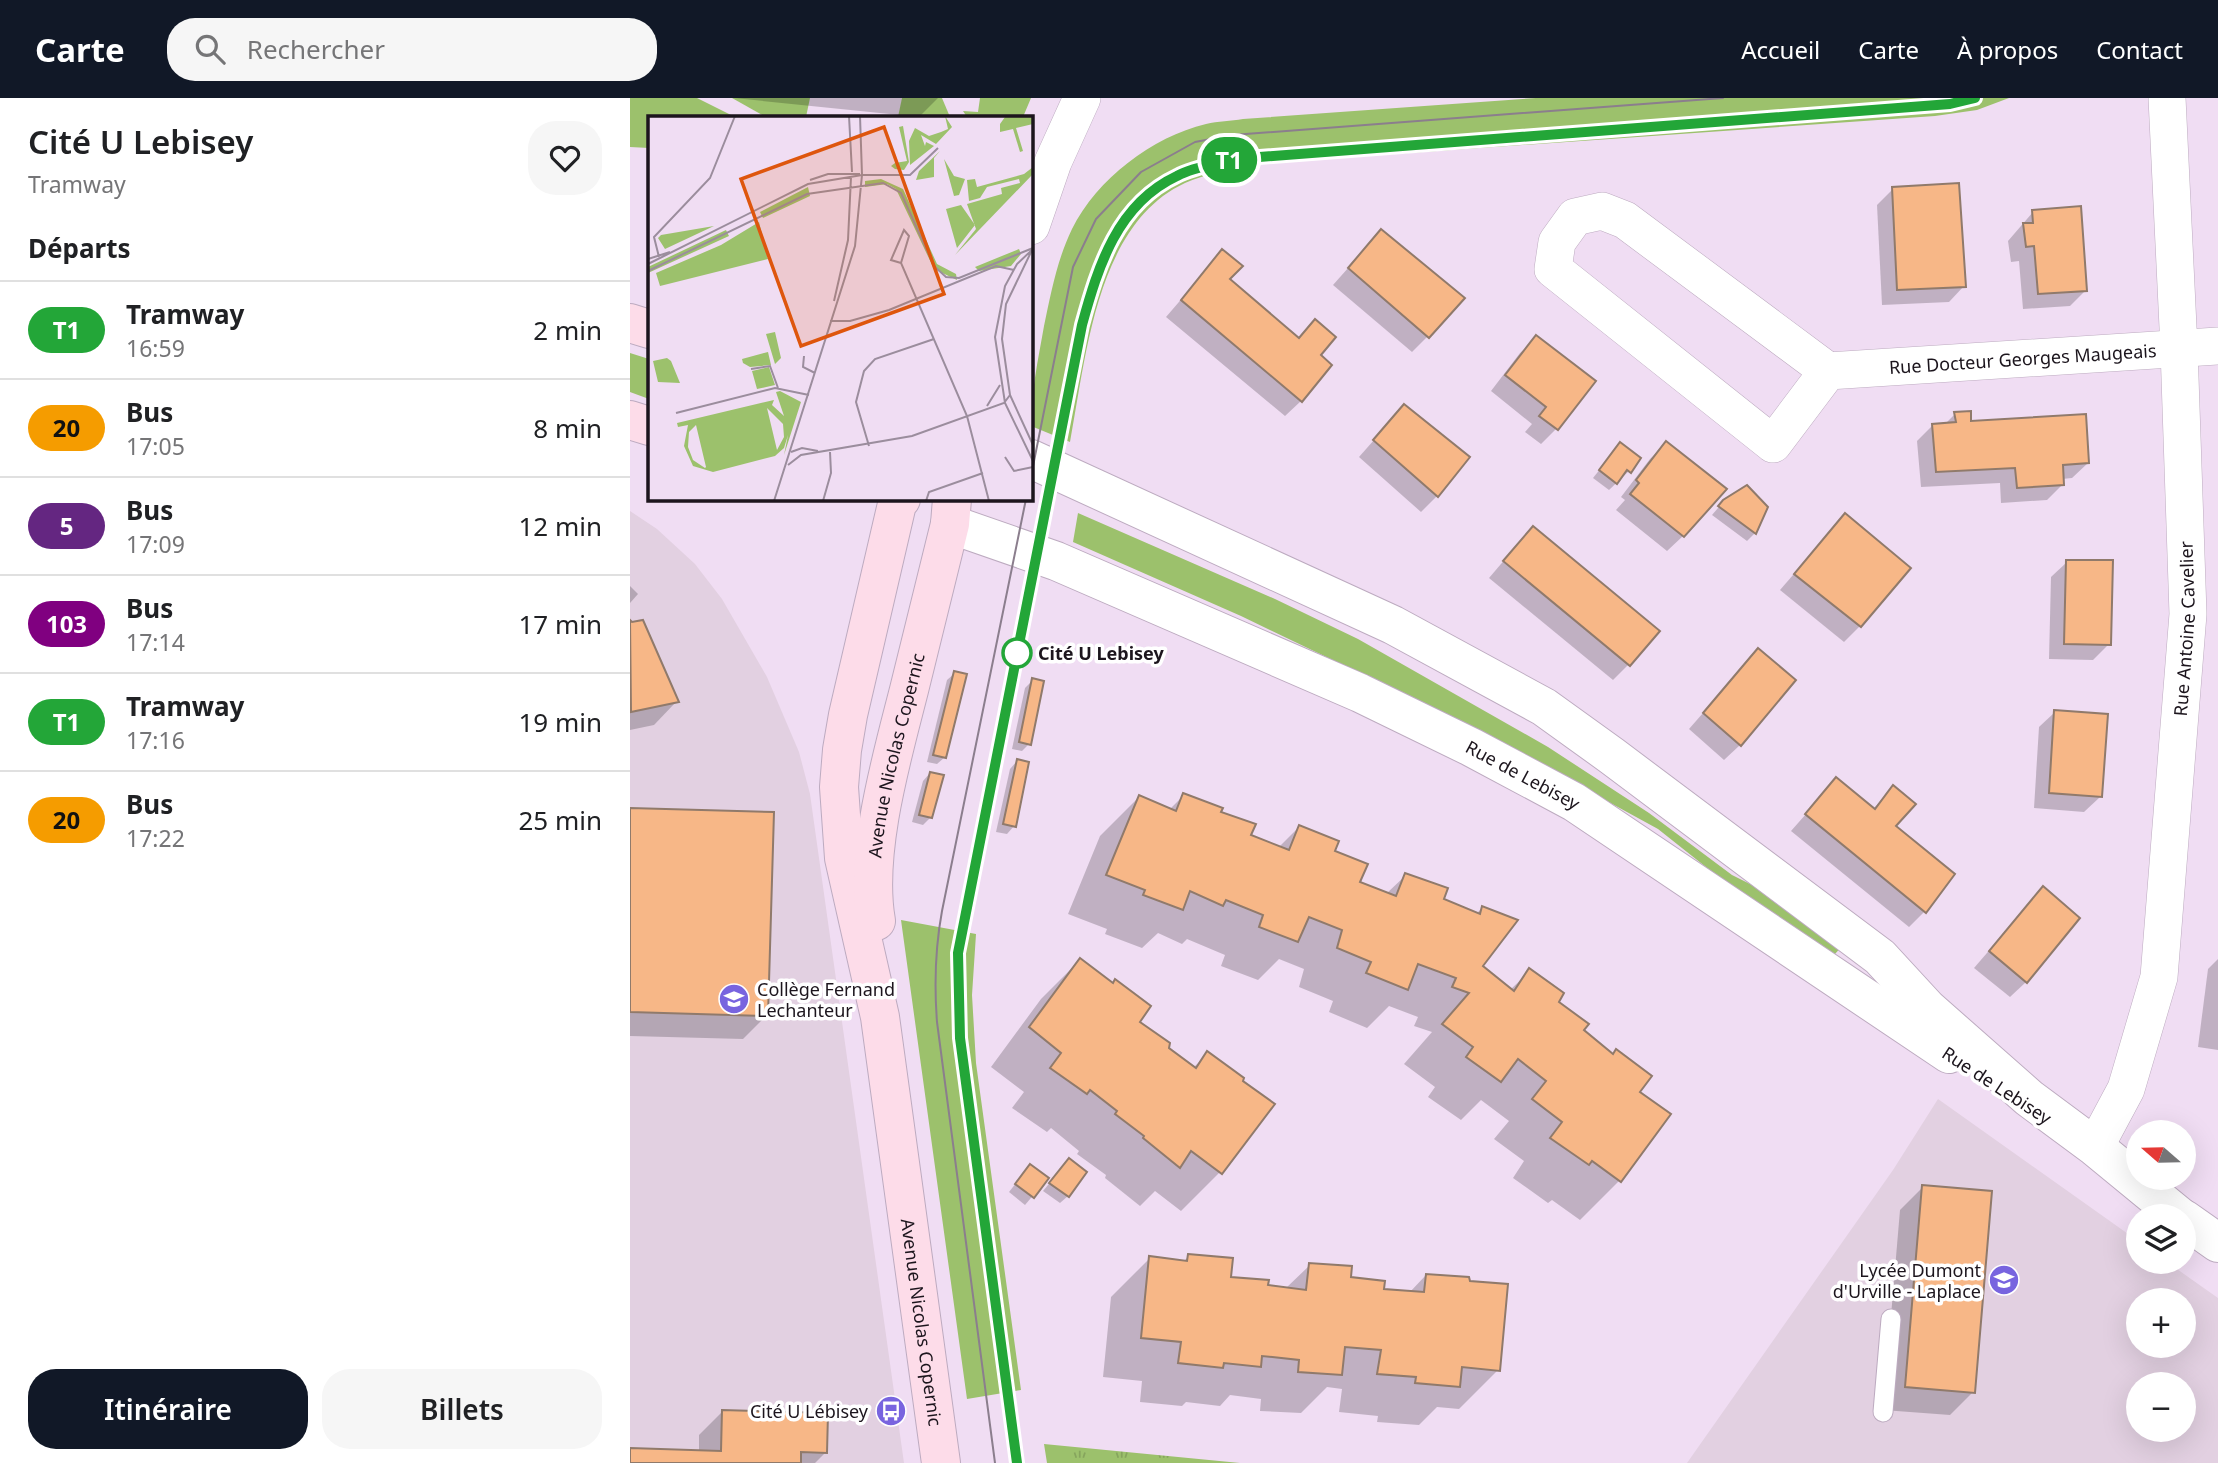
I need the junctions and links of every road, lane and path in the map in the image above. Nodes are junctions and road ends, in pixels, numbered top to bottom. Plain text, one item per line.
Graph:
1 (1082, 98) edge
2 (2167, 98) edge
3 (1032, 223) edge
4 (630, 323) edge
5 (648, 329) edge
6 (2218, 346) edge
7 (2179, 348) junction
8 (1828, 371) junction
9 (630, 420) edge
10 (648, 426) edge
11 (1032, 459) edge
12 (893, 500) edge
13 (951, 511) edge
14 (880, 1017) junction
15 (2095, 1147) junction
16 (2164, 1204) edge
17 (2196, 1227) edge
18 (2218, 1243) edge
19 (1891, 1319) dead end
20 (1883, 1412) dead end
21 (941, 1463) edge

1 - 3 street
2 - 7 street, Rue Antoine Cavelier
4 - 5 main road
6 - 7 street, Rue Docteur Georges Maugeais
7 - 8 street, Rue Docteur Georges Maugeais
7 - 15 street, Rue Antoine Cavelier
8 - 8 street
9 - 10 main road
11 - 15 street, Rue de Lebisey
12 - 13 main road, Rue de Lebisey
12 - 14 main road, Avenue Nicolas Copernic
13 - 14 main road, Avenue Nicolas Copernic
13 - 15 street, Rue de Lebisey
14 - 21 main road, Avenue Nicolas Copernic
15 - 16 street, Rue de Lebisey
17 - 18 street
19 - 20 lane

